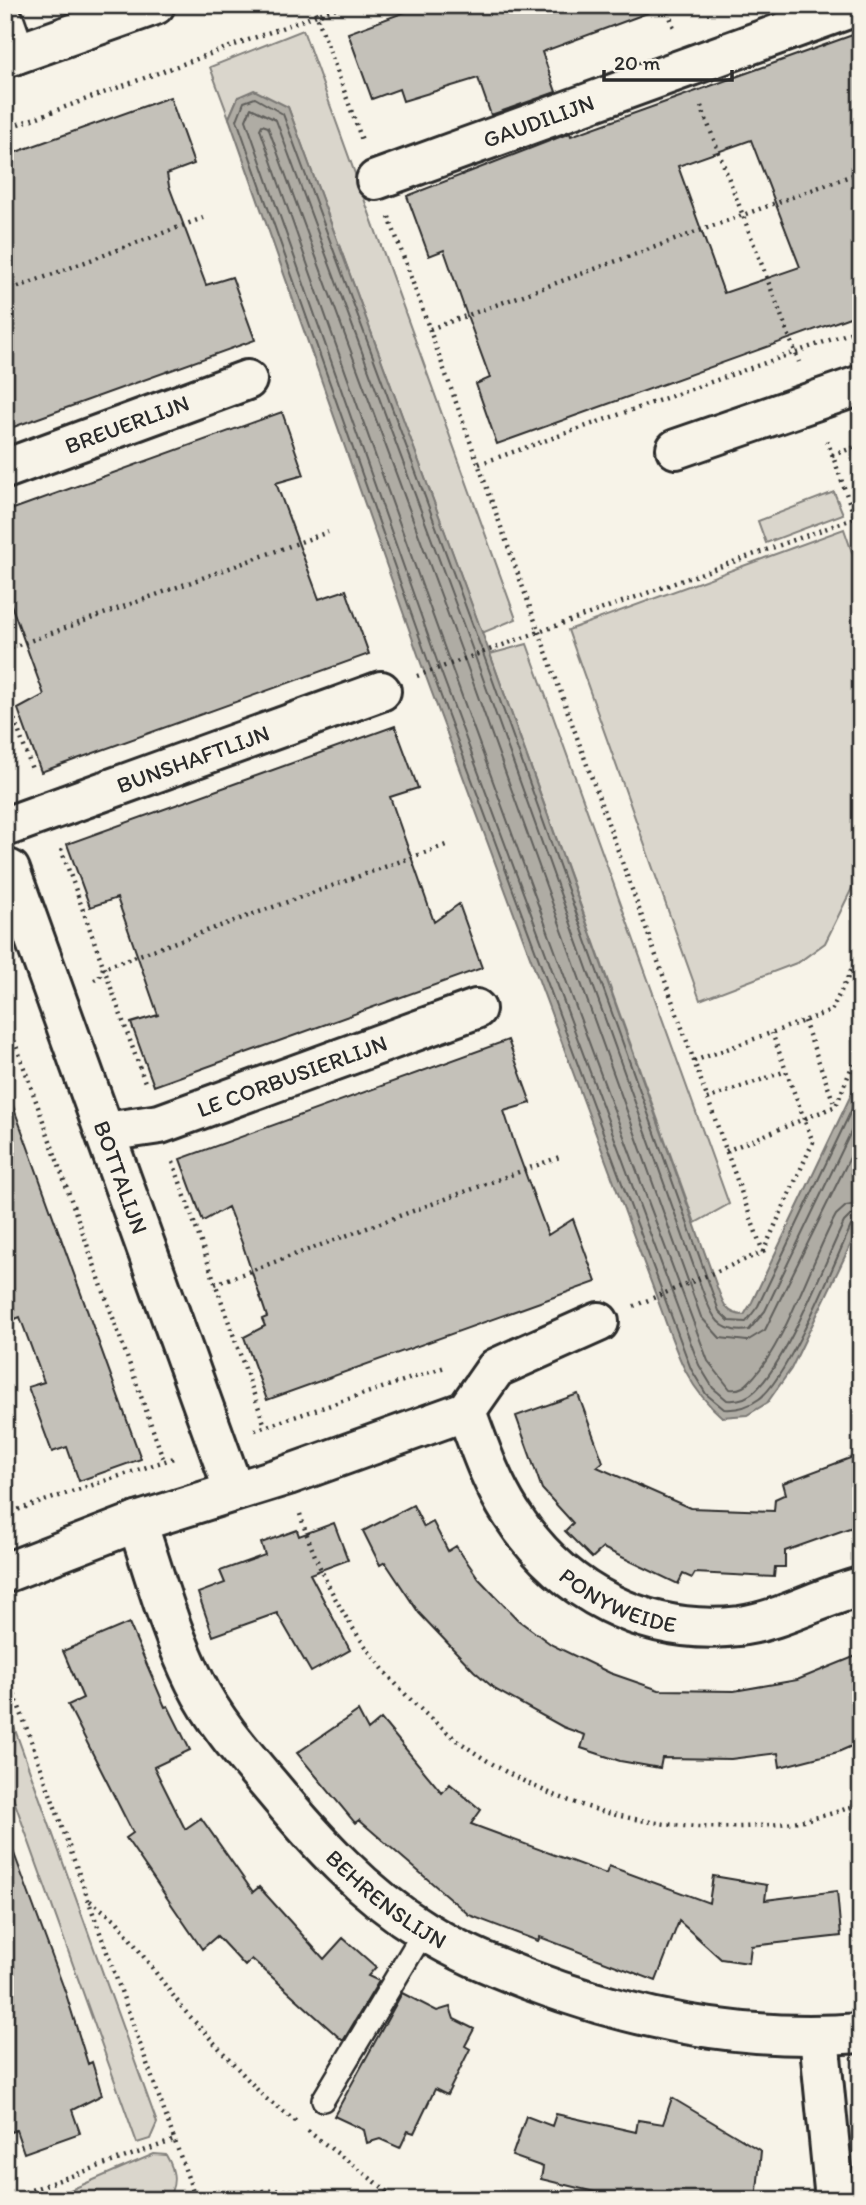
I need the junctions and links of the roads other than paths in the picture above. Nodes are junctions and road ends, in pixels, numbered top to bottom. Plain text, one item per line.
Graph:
1 (155, 5) edge
2 (859, 5) edge
3 (9, 45) edge
4 (376, 180) road end
5 (247, 380) dead end
6 (861, 385) edge
7 (676, 449) dead end
8 (5, 469) edge
9 (396, 684) road end
10 (5, 827) edge
11 (5, 867) edge
12 (477, 1009) dead end
13 (105, 1132) junction
14 (599, 1321) road end
15 (466, 1412) junction
16 (234, 1491) junction
17 (137, 1522) junction
18 (5, 1573) edge
19 (861, 1587) edge
20 (424, 1931) junction
21 (861, 2033) edge
22 (819, 2036) junction
23 (323, 2100) dead end
24 (835, 2200) edge

1 - 3 street
2 - 4 street, GAUDILIJN
5 - 8 street, BREUERLIJN
6 - 7 street
9 - 10 street, BUNSHAFTLIJN
11 - 13 street, BOTTALIJN
12 - 13 street, LE CORBUSIERLIJN
13 - 16 street, BOTTALIJN
14 - 15 street
15 - 16 street
15 - 19 street, PONYWEIDE
16 - 17 street
17 - 18 street
17 - 20 street, BEHRENSLIJN
20 - 22 street, BEHRENSLIJN
20 - 23 lane
21 - 22 street, BEHRENSLIJN
22 - 24 street

